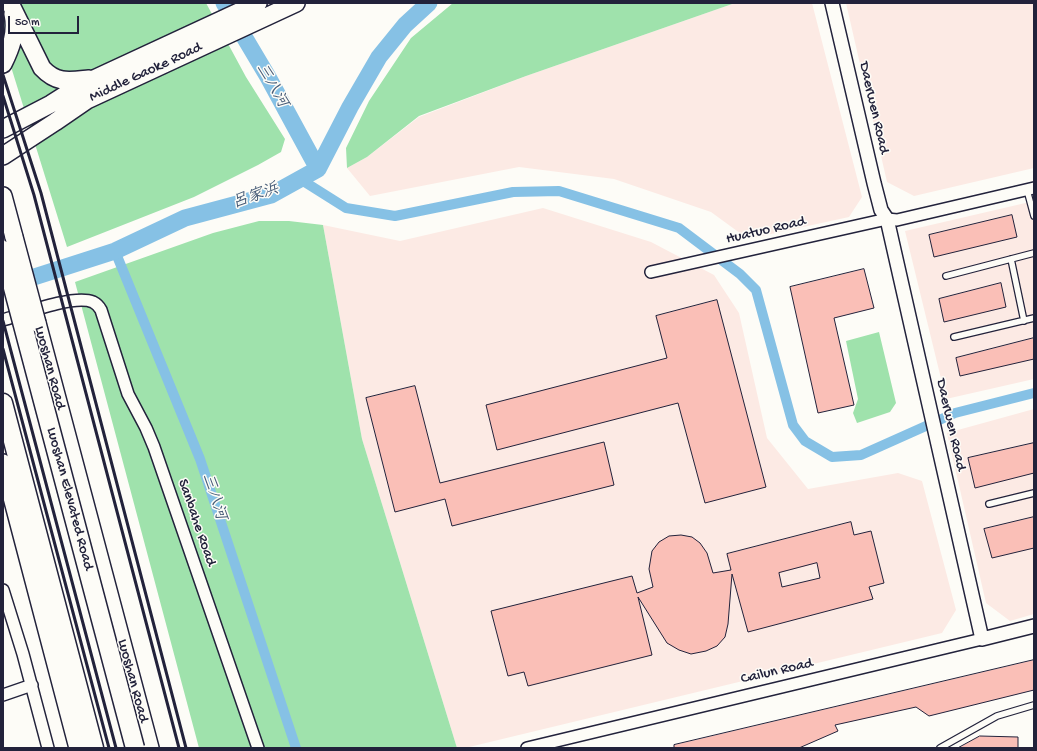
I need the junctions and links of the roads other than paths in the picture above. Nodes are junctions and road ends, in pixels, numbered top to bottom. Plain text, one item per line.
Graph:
1 (10, 3) edge
2 (296, 3) edge
3 (832, 3) edge
4 (841, 3) edge
5 (253, 11) edge
6 (223, 28) junction
7 (3, 64) edge
8 (93, 79) junction
9 (3, 129) edge
10 (3, 156) edge
11 (1032, 187) edge
12 (3, 196) edge
13 (1034, 216) edge
14 (887, 219) junction
15 (8, 243) edge
16 (1034, 253) edge
17 (1011, 259) junction
18 (652, 272) dead end
19 (946, 276) dead end
20 (1034, 318) edge
21 (3, 320) edge
22 (1024, 320) junction
23 (954, 337) dead end
24 (3, 403) edge
25 (3, 463) edge
26 (1034, 493) edge
27 (990, 504) dead end
28 (3, 590) edge
29 (1034, 626) edge
30 (982, 639) junction
31 (32, 684) junction
32 (3, 695) edge
33 (1034, 705) edge
34 (48, 748) edge
35 (78, 748) edge
36 (94, 748) edge
37 (135, 748) edge
38 (150, 748) edge
39 (258, 748) edge
40 (527, 748) edge
41 (940, 748) edge

1 - 7 main road
1 - 8 main road
2 - 5 main road, Middle Gaoke Road
3 - 14 street, Daerwen Road
4 - 14 street, Daerwen Road
5 - 6 main road, Middle Gaoke Road
6 - 8 main road, Middle Gaoke Road
6 - 10 main road, Middle Gaoke Road
8 - 9 main road, Middle Gaoke Road
11 - 13 lane
11 - 14 street, Huatuo Road
12 - 15 main road, Luoshan Road
14 - 18 street, Huatuo Road
14 - 30 street, Daerwen Road
15 - 37 highway, Luoshan Elevated Road, bridge
15 - 38 main road, Luoshan Road, bridge
16 - 17 lane
17 - 19 lane
17 - 22 lane
20 - 22 lane
21 - 39 street, Sanbahe Road
22 - 23 lane
24 - 36 highway
25 - 35 main road
26 - 27 lane
28 - 31 street
29 - 30 street, Cailun Road
30 - 40 street, Cailun Road
31 - 32 street
31 - 34 street
33 - 41 lane

